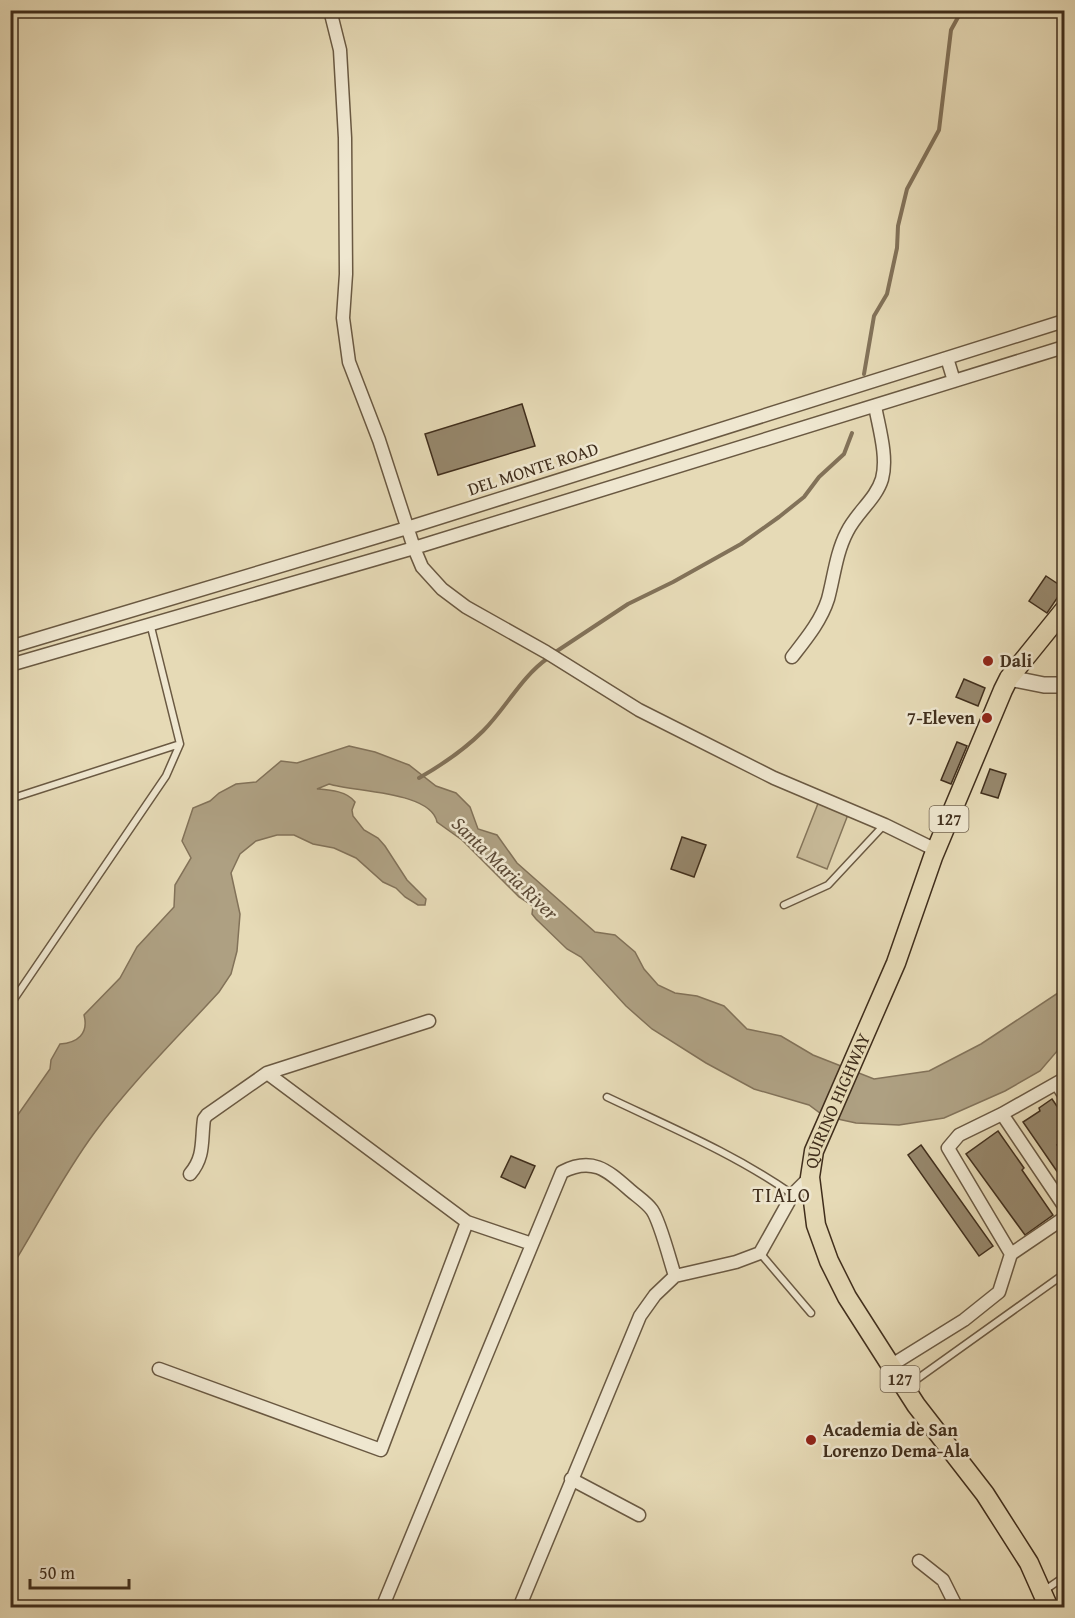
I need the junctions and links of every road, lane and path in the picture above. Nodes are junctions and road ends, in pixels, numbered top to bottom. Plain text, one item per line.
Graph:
1 (330, 10) edge
2 (1065, 321) edge
3 (1065, 347) edge
4 (947, 358) junction
5 (954, 381) junction
6 (876, 406) junction
7 (407, 528) junction
8 (414, 548) junction
9 (145, 605) junction
10 (1065, 610) edge
11 (150, 623) junction
12 (10, 647) edge
13 (792, 657) dead end
14 (10, 665) edge
15 (1010, 678) junction
16 (1065, 685) edge
17 (180, 744) junction
18 (10, 799) edge
19 (885, 825) junction
20 (936, 850) junction
21 (784, 905) dead end
22 (10, 1005) edge
23 (429, 1021) dead end
24 (267, 1073) junction
25 (1062, 1086) edge
26 (606, 1097) dead end
27 (1002, 1114) junction
28 (189, 1174) dead end
29 (810, 1177) junction
30 (793, 1194) junction
31 (1065, 1206) edge
32 (1065, 1218) edge
33 (467, 1222) junction
34 (532, 1244) junction
35 (760, 1253) junction
36 (1011, 1254) junction
37 (1065, 1274) edge
38 (675, 1276) junction
39 (811, 1313) dead end
40 (890, 1366) junction
41 (159, 1369) dead end
42 (905, 1387) junction
43 (571, 1479) junction
44 (639, 1515) dead end
45 (919, 1561) dead end
46 (1065, 1577) edge
47 (1045, 1600) edge
48 (382, 1608) edge
49 (519, 1608) edge
50 (957, 1608) edge

1 - 7 street
2 - 4 street, DEL MONTE ROAD
3 - 5 street
4 - 5 street
4 - 7 street, DEL MONTE ROAD
5 - 6 street
6 - 8 street
6 - 13 street
7 - 8 street
7 - 9 street, DEL MONTE ROAD
8 - 11 street
8 - 19 street
9 - 11 street
9 - 12 street, DEL MONTE ROAD
10 - 15 main road, QUIRINO HIGHWAY / 127
11 - 14 street
11 - 17 lane
15 - 16 street
15 - 20 main road, QUIRINO HIGHWAY / 127
17 - 18 lane
17 - 22 lane
19 - 20 street
19 - 21 lane
20 - 29 main road, QUIRINO HIGHWAY / 127
23 - 24 street
24 - 28 street
24 - 33 street
25 - 27 street
26 - 30 lane
27 - 31 street
27 - 36 street
29 - 30 street
29 - 40 main road, QUIRINO HIGHWAY / 127
30 - 35 street
32 - 36 street
33 - 34 street
33 - 41 street
34 - 38 street
34 - 48 street
35 - 38 street
35 - 39 lane
36 - 40 street
37 - 42 lane
38 - 43 street
40 - 42 main road, QUIRINO HIGHWAY / 127
42 - 47 main road, QUIRINO HIGHWAY / 127
43 - 44 street
43 - 49 street
45 - 50 street
46 - 47 lane

